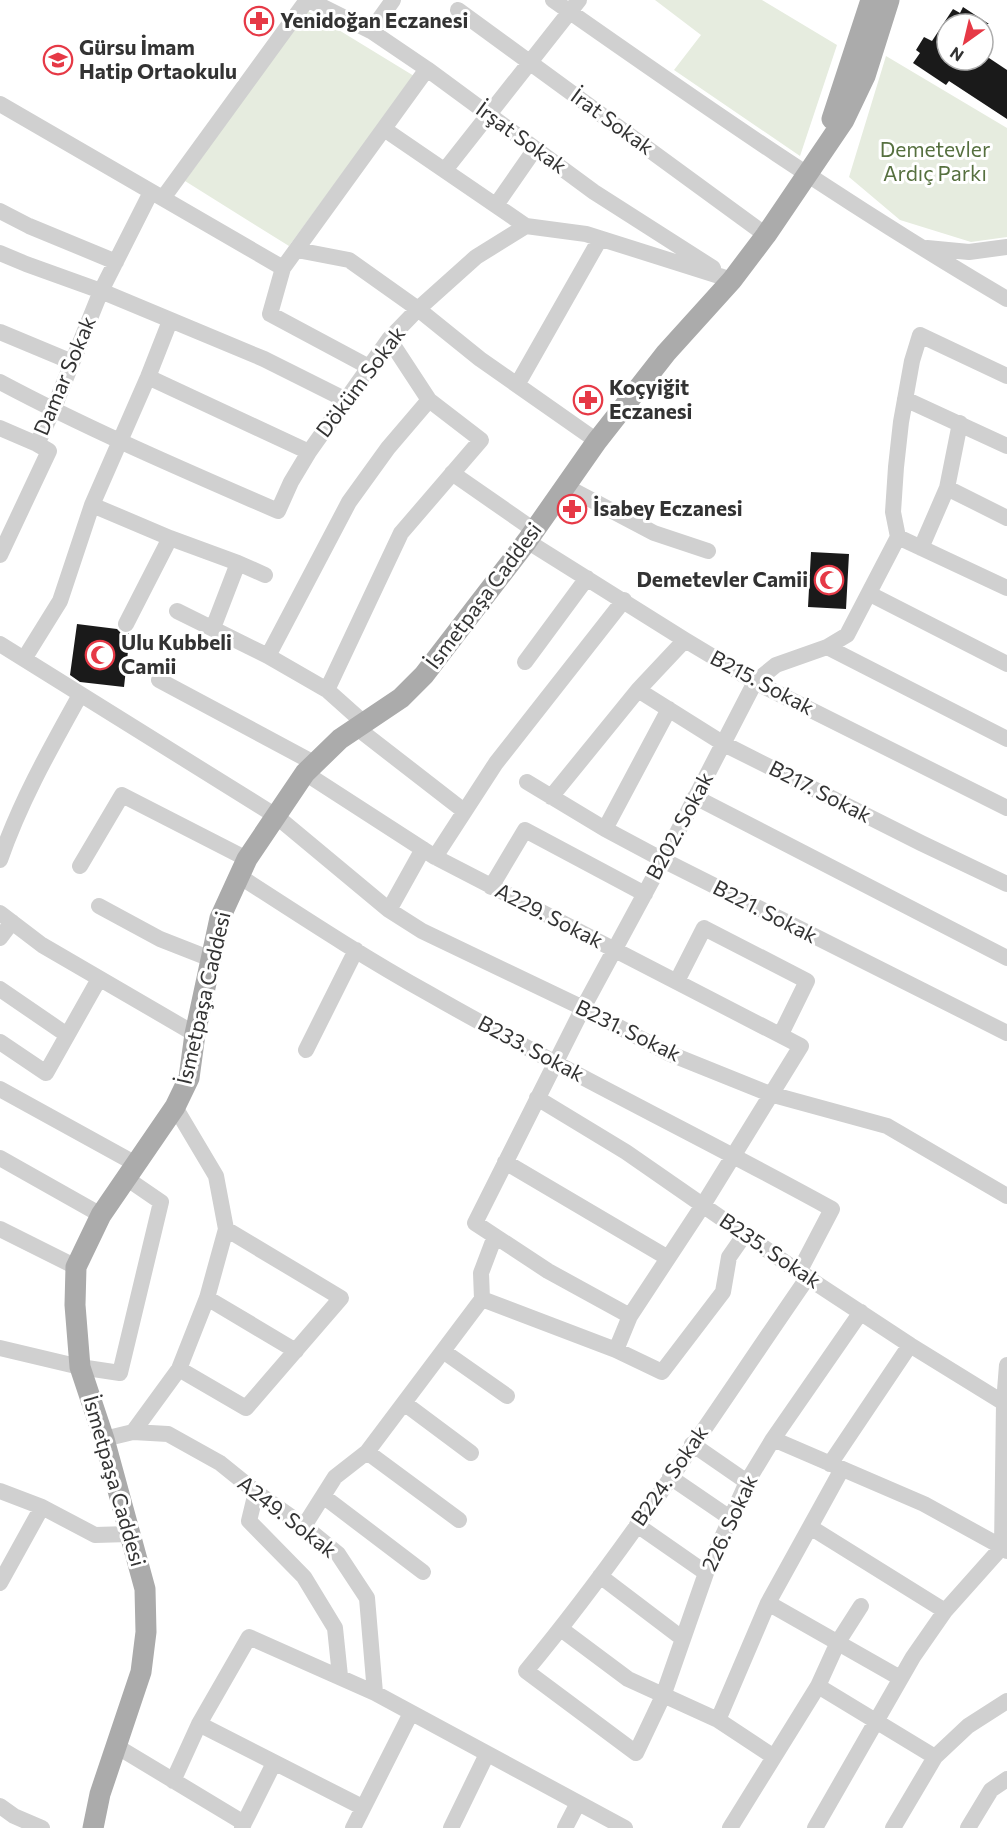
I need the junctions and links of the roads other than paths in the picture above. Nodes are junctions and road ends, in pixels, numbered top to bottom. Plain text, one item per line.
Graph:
1 (308, 0) edge
2 (393, 0) edge
3 (553, 0) edge
4 (871, 0) edge
5 (890, 0) edge
6 (574, 6) edge
7 (458, 10) dead end
8 (371, 31) junction
9 (530, 62) junction
10 (427, 69) junction
11 (0, 104) edge
12 (489, 115) junction
13 (384, 129) junction
14 (535, 149) junction
15 (821, 154) junction
16 (445, 170) junction
17 (808, 175) junction
18 (157, 195) junction
19 (496, 205) junction
20 (0, 211) edge
21 (526, 226) junction
22 (766, 235) junction
23 (600, 239) junction
24 (1007, 247) edge
25 (920, 248) junction
26 (297, 250) junction
27 (0, 252) edge
28 (116, 262) junction
29 (283, 268) junction
30 (732, 280) junction
31 (101, 291) junction
32 (1007, 298) edge
33 (418, 309) junction
34 (170, 321) junction
35 (0, 332) edge
36 (389, 339) junction
37 (72, 362) junction
38 (369, 368) junction
39 (1007, 376) edge
40 (148, 377) junction
41 (0, 382) edge
42 (517, 385) junction
43 (905, 399) junction
44 (346, 400) junction
45 (429, 400) junction
46 (53, 410) junction
47 (960, 423) junction
48 (0, 428) edge
49 (597, 441) junction
50 (120, 442) junction
51 (37, 444) junction
52 (1007, 446) edge
53 (309, 452) junction
54 (452, 473) junction
55 (565, 486) junction
56 (947, 488) junction
57 (92, 505) junction
58 (1007, 518) edge
59 (531, 535) junction
60 (898, 537) junction
61 (170, 538) junction
62 (921, 548) junction
63 (708, 552) dead end
64 (0, 555) edge
65 (238, 563) junction
66 (265, 575) dead end
67 (587, 578) junction
68 (1007, 588) edge
69 (870, 594) junction
70 (624, 600) junction
71 (177, 611) dead end
72 (126, 624) dead end
73 (213, 628) junction
74 (685, 640) junction
75 (0, 644) edge
76 (827, 647) junction
77 (268, 656) junction
78 (24, 659) junction
79 (525, 662) dead end
80 (1007, 664) edge
81 (159, 680) dead end
82 (755, 682) junction
83 (327, 690) junction
84 (638, 690) junction
85 (80, 695) junction
86 (669, 709) junction
87 (361, 726) junction
88 (1007, 739) edge
89 (724, 744) junction
90 (309, 768) junction
91 (528, 782) dead end
92 (551, 797) junction
93 (694, 797) junction
94 (1007, 808) edge
95 (464, 812) junction
96 (276, 816) junction
97 (605, 829) junction
98 (429, 853) junction
99 (0, 860) edge
100 (663, 860) junction
101 (80, 866) dead end
102 (243, 868) junction
103 (1007, 884) edge
104 (491, 887) junction
105 (645, 894) junction
106 (99, 906) dead end
107 (389, 910) junction
108 (6, 918) edge
109 (0, 938) edge
110 (615, 949) junction
111 (356, 950) junction
112 (1007, 957) edge
113 (211, 959) junction
114 (99, 979) junction
115 (677, 981) junction
116 (0, 989) edge
117 (583, 1008) junction
118 (1007, 1033) edge
119 (195, 1034) junction
120 (781, 1034) junction
121 (67, 1035) junction
122 (0, 1042) edge
123 (306, 1050) dead end
124 (555, 1063) junction
125 (0, 1089) edge
126 (770, 1094) junction
127 (537, 1098) junction
128 (175, 1107) junction
129 (734, 1155) junction
130 (0, 1158) edge
131 (505, 1162) junction
132 (131, 1171) junction
133 (1007, 1196) edge
134 (703, 1205) junction
135 (832, 1209) joint
136 (101, 1215) junction
137 (0, 1229) edge
138 (226, 1229) junction
139 (745, 1234) junction
140 (495, 1236) junction
141 (668, 1258) junction
142 (76, 1267) junction
143 (803, 1274) junction
144 (207, 1298) junction
145 (482, 1299) junction
146 (861, 1312) junction
147 (630, 1316) junction
148 (910, 1345) junction
149 (0, 1348) edge
150 (616, 1350) junction
151 (296, 1351) junction
152 (443, 1351) junction
153 (1007, 1365) edge
154 (80, 1367) junction
155 (179, 1369) junction
156 (507, 1396) dead end
157 (404, 1403) junction
158 (1004, 1403) junction
159 (133, 1432) junction
160 (104, 1439) junction
161 (773, 1439) junction
162 (692, 1444) junction
163 (367, 1452) junction
164 (471, 1453) dead end
165 (836, 1467) junction
166 (670, 1477) junction
167 (747, 1482) junction
168 (0, 1491) edge
169 (256, 1492) junction
170 (323, 1496) junction
171 (42, 1507) junction
172 (730, 1518) junction
173 (459, 1520) dead end
174 (637, 1525) junction
175 (304, 1526) junction
176 (810, 1527) junction
177 (129, 1534) junction
178 (1005, 1549) edge
179 (423, 1572) dead end
180 (706, 1573) junction
181 (600, 1576) junction
182 (0, 1583) edge
183 (768, 1603) junction
184 (861, 1605) dead end
185 (945, 1611) junction
186 (561, 1629) junction
187 (683, 1638) junction
188 (838, 1642) junction
189 (340, 1676) junction
190 (900, 1678) junction
191 (818, 1686) junction
192 (375, 1693) junction
193 (663, 1696) junction
194 (1007, 1701) edge
195 (411, 1713) junction
196 (718, 1720) junction
197 (876, 1722) junction
198 (199, 1724) junction
199 (116, 1746) junction
200 (636, 1753) joint
201 (487, 1754) junction
202 (774, 1757) junction
203 (935, 1757) junction
204 (274, 1763) junction
205 (1007, 1779) edge
206 (173, 1781) junction
207 (578, 1803) junction
208 (0, 1806) edge
209 (362, 1807) junction
210 (243, 1825) edge
211 (42, 1828) edge
212 (93, 1828) edge
213 (352, 1828) edge
214 (451, 1828) edge
215 (565, 1828) edge
216 (625, 1828) edge
217 (730, 1828) edge
218 (815, 1828) edge
219 (893, 1828) edge
220 (968, 1828) edge

1 - 8 street, İrşat Sokak
1 - 18 street, Damar Sokak
2 - 8 street
3 - 6 street
4 - 15 main road, İsmetpaşa Caddesi
5 - 15 main road, İsmetpaşa Caddesi
6 - 9 street
6 - 17 street
7 - 9 street, İrat Sokak
8 - 10 street, İrşat Sokak
9 - 12 street
9 - 22 street, İrat Sokak
10 - 12 street, İrşat Sokak
10 - 13 street
11 - 18 street
12 - 14 street, İrşat Sokak
12 - 16 street
13 - 16 street
13 - 26 street
14 - 19 street
14 - 30 street, İrşat Sokak
15 - 17 main road, İsmetpaşa Caddesi
16 - 19 street
17 - 22 main road, İsmetpaşa Caddesi
17 - 25 street
18 - 28 street, Damar Sokak
18 - 29 street
19 - 21 street
20 - 28 street
21 - 23 street
21 - 33 street, Döküm Sokak
22 - 30 main road, İsmetpaşa Caddesi
23 - 30 street
23 - 42 street
24 - 25 street
25 - 32 street
26 - 29 street
26 - 33 street
27 - 31 street
28 - 31 street, Damar Sokak
29 - 38 street
30 - 49 main road, İsmetpaşa Caddesi
31 - 34 street
31 - 37 street, Damar Sokak
33 - 36 street, Döküm Sokak
33 - 42 street
34 - 40 street
34 - 44 street
35 - 37 street
36 - 38 street, Döküm Sokak
36 - 45 street
37 - 46 street, Damar Sokak
38 - 44 street, Döküm Sokak
39 - 43 street
40 - 50 street
40 - 53 street
41 - 46 street
42 - 49 street
43 - 47 street
43 - 60 street
44 - 53 street, Döküm Sokak
45 - 54 street
45 - 77 street
46 - 50 street
46 - 51 street, Damar Sokak
47 - 52 street
47 - 56 street
48 - 51 street
49 - 55 main road, İsmetpaşa Caddesi
50 - 53 street, Döküm Sokak
50 - 57 street
51 - 64 street, Damar Sokak
54 - 59 street, B215. Sokak
54 - 83 street
55 - 59 main road, İsmetpaşa Caddesi
55 - 63 street
56 - 58 street
56 - 62 street
57 - 61 street
57 - 78 street
59 - 67 street, B215. Sokak
59 - 87 main road, İsmetpaşa Caddesi
60 - 62 street
60 - 69 street, B202. Sokak
61 - 65 street
61 - 72 street
62 - 68 street
65 - 66 street
65 - 73 street
67 - 70 street, B215. Sokak
67 - 79 street
69 - 76 street, B202. Sokak
69 - 80 street
70 - 74 street, B215. Sokak
70 - 95 street
71 - 73 street
73 - 77 street
74 - 82 street, B215. Sokak
74 - 84 street
75 - 78 street, B231. Sokak
76 - 82 street, B202. Sokak
76 - 88 street
77 - 83 street
78 - 85 street, B231. Sokak
81 - 90 street, A229. Sokak
82 - 89 street, B202. Sokak
82 - 94 street, B215. Sokak
83 - 87 street
84 - 86 street, B217. Sokak
84 - 92 street
85 - 96 street, B231. Sokak
85 - 99 street
86 - 89 street, B217. Sokak
86 - 97 street
87 - 90 main road, İsmetpaşa Caddesi
87 - 95 street
89 - 93 street, B202. Sokak
89 - 103 street, B217. Sokak
90 - 96 main road, İsmetpaşa Caddesi
90 - 98 street, A229. Sokak
91 - 92 street, B221. Sokak
92 - 97 street, B221. Sokak
93 - 100 street, B202. Sokak
93 - 112 street
95 - 98 street
96 - 102 main road, İsmetpaşa Caddesi
96 - 107 street, B231. Sokak
97 - 100 street, B221. Sokak
98 - 104 street, A229. Sokak
98 - 107 street
100 - 105 street, B202. Sokak
100 - 118 street, B221. Sokak
101 - 102 street, B233. Sokak
102 - 111 street, B233. Sokak
102 - 113 main road, İsmetpaşa Caddesi
104 - 105 street
104 - 110 street, A229. Sokak
105 - 110 street, B202. Sokak
106 - 113 street
107 - 117 street, B231. Sokak
108 - 109 street
108 - 114 street
110 - 115 street, A229. Sokak
110 - 117 street, B202. Sokak
111 - 123 street
111 - 124 street, B233. Sokak
113 - 119 main road, İsmetpaşa Caddesi
114 - 119 street
114 - 121 street
115 - 120 street, A229. Sokak
115 - 120 street
116 - 121 street
117 - 124 street, B202. Sokak
117 - 126 street, B231. Sokak
119 - 128 main road, İsmetpaşa Caddesi
120 - 126 street, A229. Sokak
121 - 122 street
124 - 127 street, B202. Sokak
124 - 129 street, B233. Sokak
125 - 132 street
126 - 129 street
126 - 133 street, B231. Sokak
127 - 131 street, B202. Sokak
127 - 134 street, B235. Sokak
128 - 132 main road, İsmetpaşa Caddesi
128 - 138 street
129 - 134 street
129 - 135 street, B233. Sokak
130 - 136 street
131 - 140 street, B202. Sokak
131 - 141 street
132 - 136 main road, İsmetpaşa Caddesi
132 - 154 street
134 - 139 street, B235. Sokak
134 - 141 street
135 - 143 street, B224. Sokak
136 - 142 main road, İsmetpaşa Caddesi
137 - 142 street
138 - 144 street
138 - 151 street
139 - 143 street, B235. Sokak
139 - 150 street
140 - 145 street
140 - 147 street
141 - 147 street
142 - 154 main road, İsmetpaşa Caddesi
143 - 146 street, B235. Sokak
143 - 162 street, B224. Sokak
144 - 151 street
144 - 155 street
145 - 150 street
145 - 152 street
146 - 148 street, B235. Sokak
146 - 161 street, 226. Sokak
147 - 150 street
148 - 158 street, B235. Sokak
148 - 165 street
149 - 154 street
151 - 155 street
152 - 156 street
152 - 157 street
153 - 158 street
154 - 160 main road, İsmetpaşa Caddesi
155 - 159 street
157 - 163 street
157 - 164 street
158 - 178 street
159 - 160 street, A249. Sokak
159 - 169 street, A249. Sokak
160 - 177 main road, İsmetpaşa Caddesi
161 - 165 street
161 - 167 street, 226. Sokak
162 - 166 street, B224. Sokak
162 - 167 street
163 - 170 street
163 - 173 street
165 - 176 street
165 - 178 street
166 - 172 street
166 - 174 street, B224. Sokak
167 - 172 street, 226. Sokak
168 - 171 street
169 - 175 street, A249. Sokak
169 - 189 street
170 - 175 street
170 - 179 street
171 - 177 street
171 - 182 street
172 - 180 street, 226. Sokak
174 - 180 street
174 - 181 street, B224. Sokak
175 - 192 street, A249. Sokak
176 - 183 street
176 - 185 street
177 - 199 main road, İsmetpaşa Caddesi
178 - 185 street
180 - 187 street, 226. Sokak
181 - 186 street, B224. Sokak
181 - 187 street
183 - 188 street
183 - 196 street
184 - 188 street
185 - 190 street
186 - 193 street
186 - 200 street, B224. Sokak
187 - 193 street, 226. Sokak
188 - 190 street
188 - 191 street
189 - 192 street
189 - 198 street
190 - 197 street
191 - 197 street
191 - 202 street
192 - 195 street
193 - 196 street
193 - 200 street, 226. Sokak
194 - 203 street
195 - 201 street
195 - 209 street
196 - 202 street
197 - 203 street
197 - 218 street
198 - 204 street
198 - 206 street
199 - 206 street
199 - 212 main road, İsmetpaşa Caddesi
201 - 207 street
201 - 214 street
202 - 217 street
203 - 219 street
204 - 209 street
204 - 210 street
205 - 220 street
206 - 210 street
207 - 215 street
207 - 216 street
208 - 211 street
209 - 213 street

